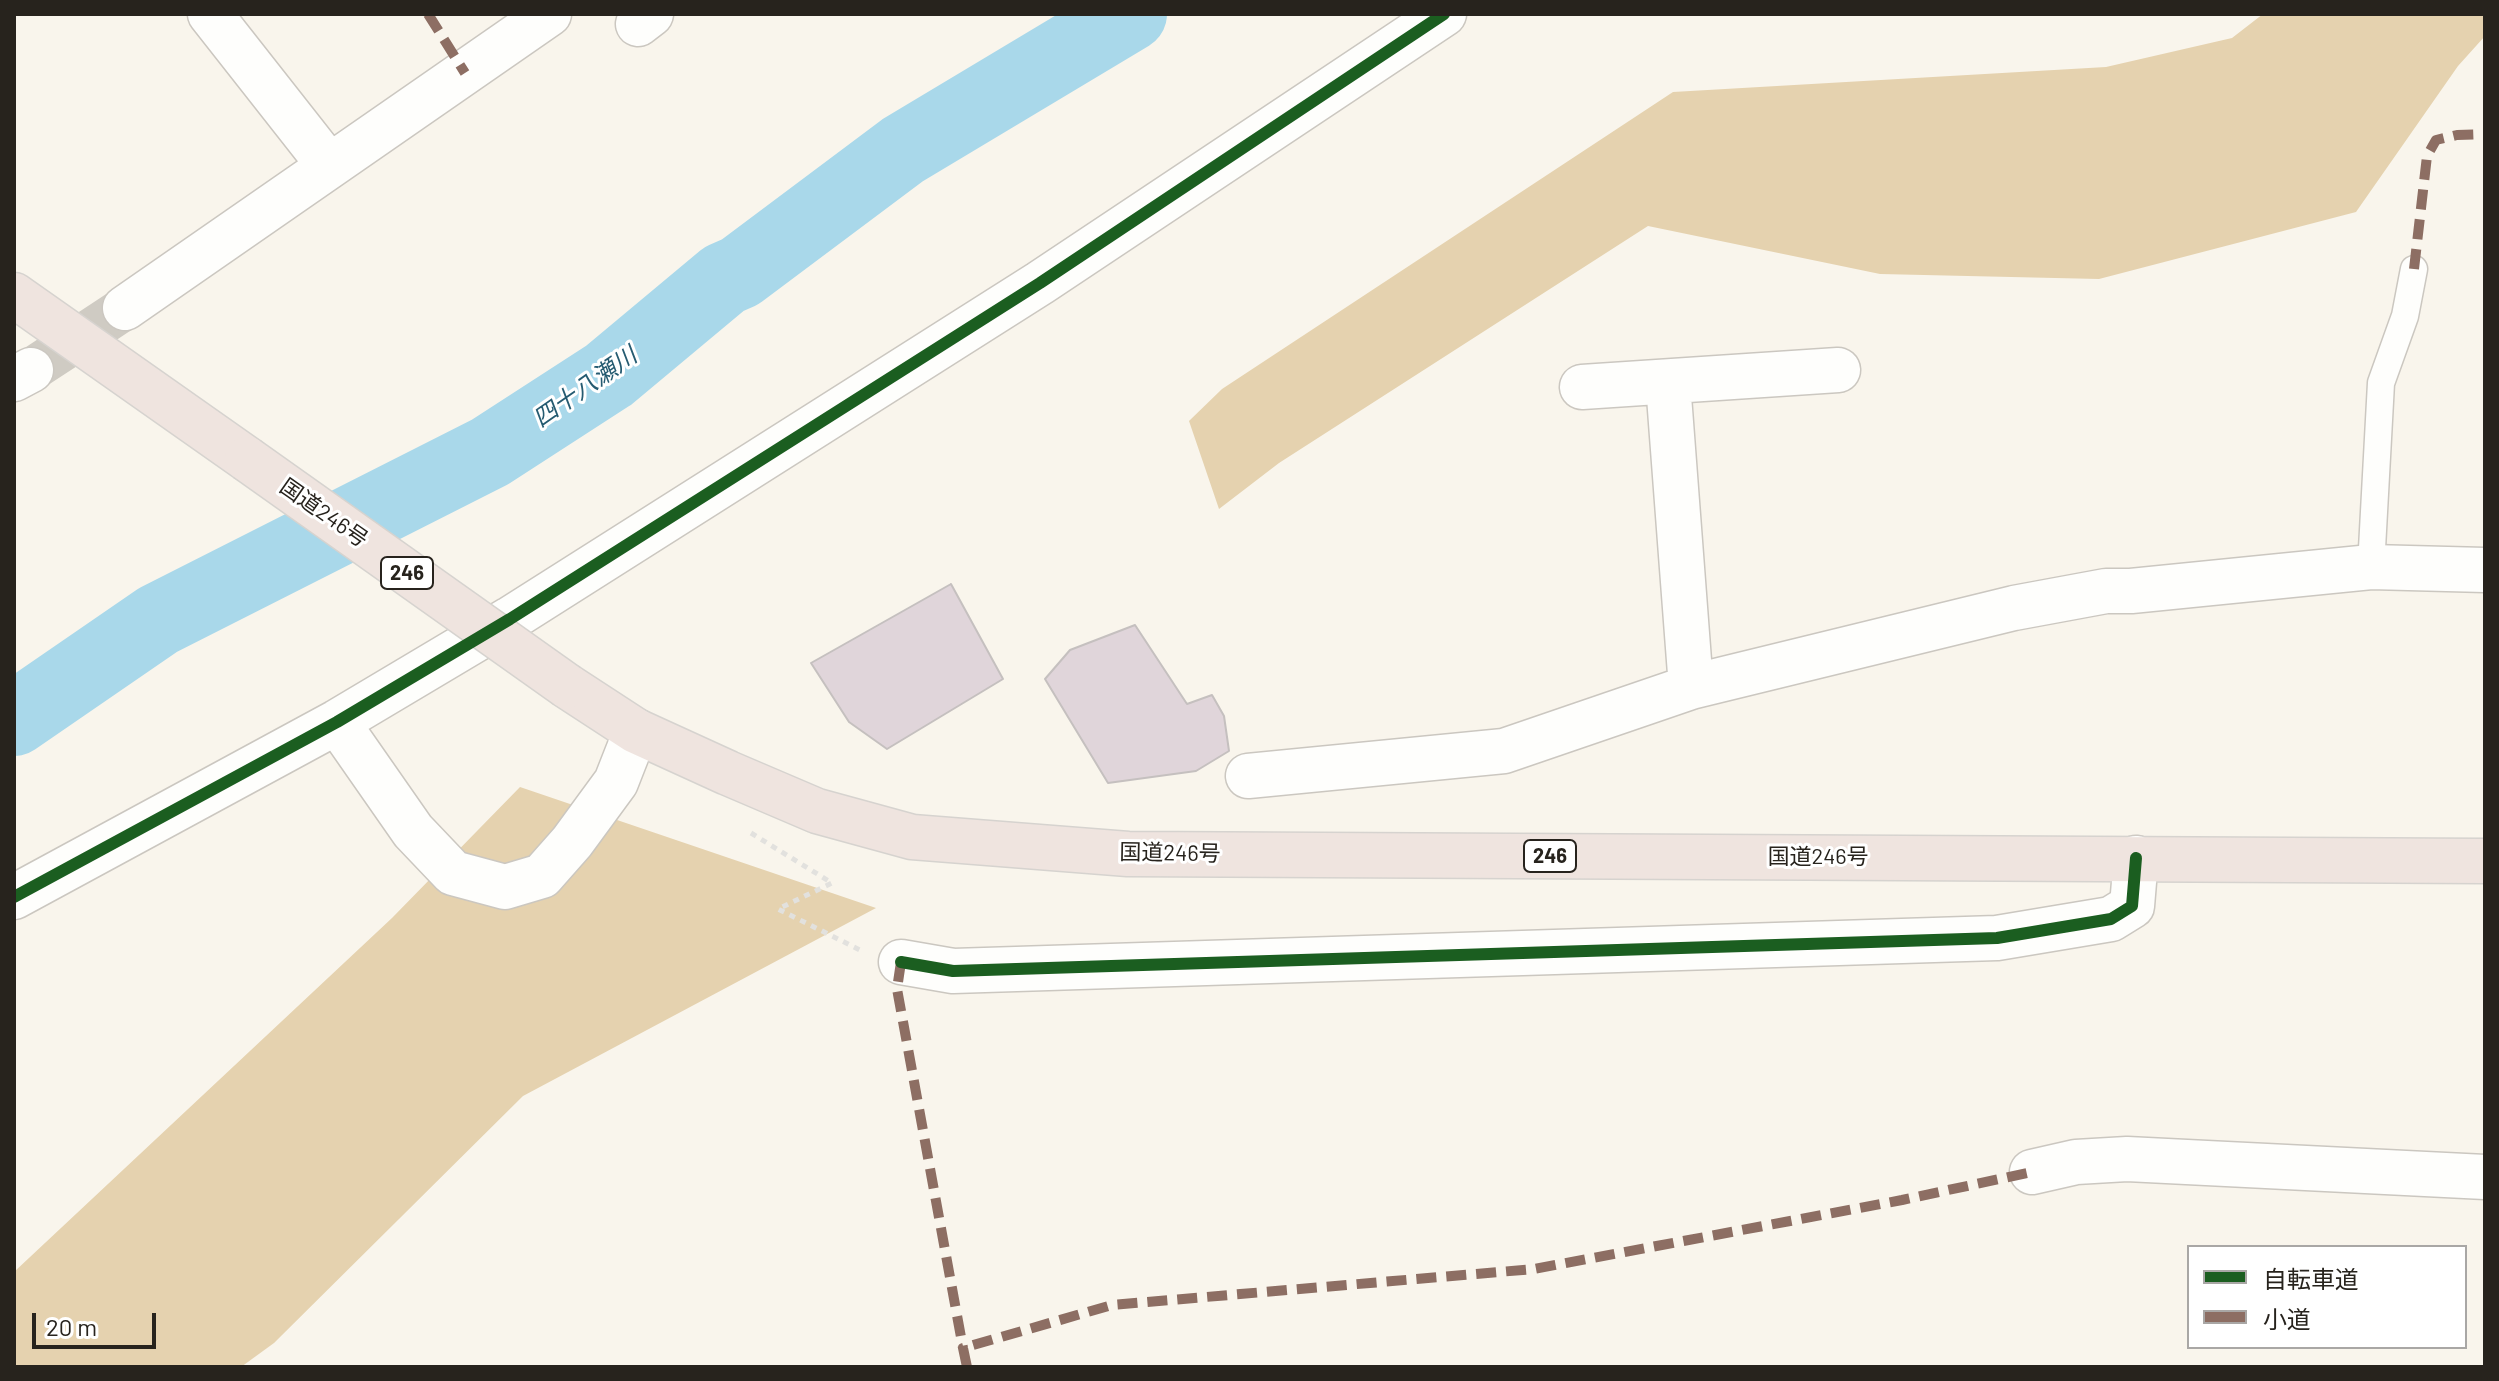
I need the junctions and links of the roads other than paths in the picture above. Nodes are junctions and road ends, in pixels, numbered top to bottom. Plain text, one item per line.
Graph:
1 (210, 14) edge
2 (549, 14) edge
3 (1444, 14) edge
4 (328, 164) junction
5 (2414, 269) dead end
6 (14, 295) edge
7 (125, 308) tunnel mouth
8 (1838, 370) dead end
9 (1668, 383) junction
10 (1582, 387) dead end
11 (2371, 567) junction
12 (2485, 570) edge
13 (1691, 687) junction
14 (337, 722) junction
15 (636, 731) junction
16 (1248, 776) dead end
17 (2136, 858) junction
18 (2485, 861) edge
19 (14, 897) edge
20 (887, 959) road end
21 (2032, 1172) dead end
22 (2485, 1177) edge

1 - 4 street
2 - 4 street
3 - 14 street
4 - 7 street
5 - 11 lane
6 - 15 highway, 国道246号 / 246, bridge
8 - 9 street
9 - 10 street
9 - 13 street
11 - 12 street
11 - 13 street
13 - 16 street
14 - 15 street
14 - 19 street
15 - 17 highway, 国道246号 / 246
17 - 18 highway, 国道246号 / 246
17 - 20 street
21 - 22 street

